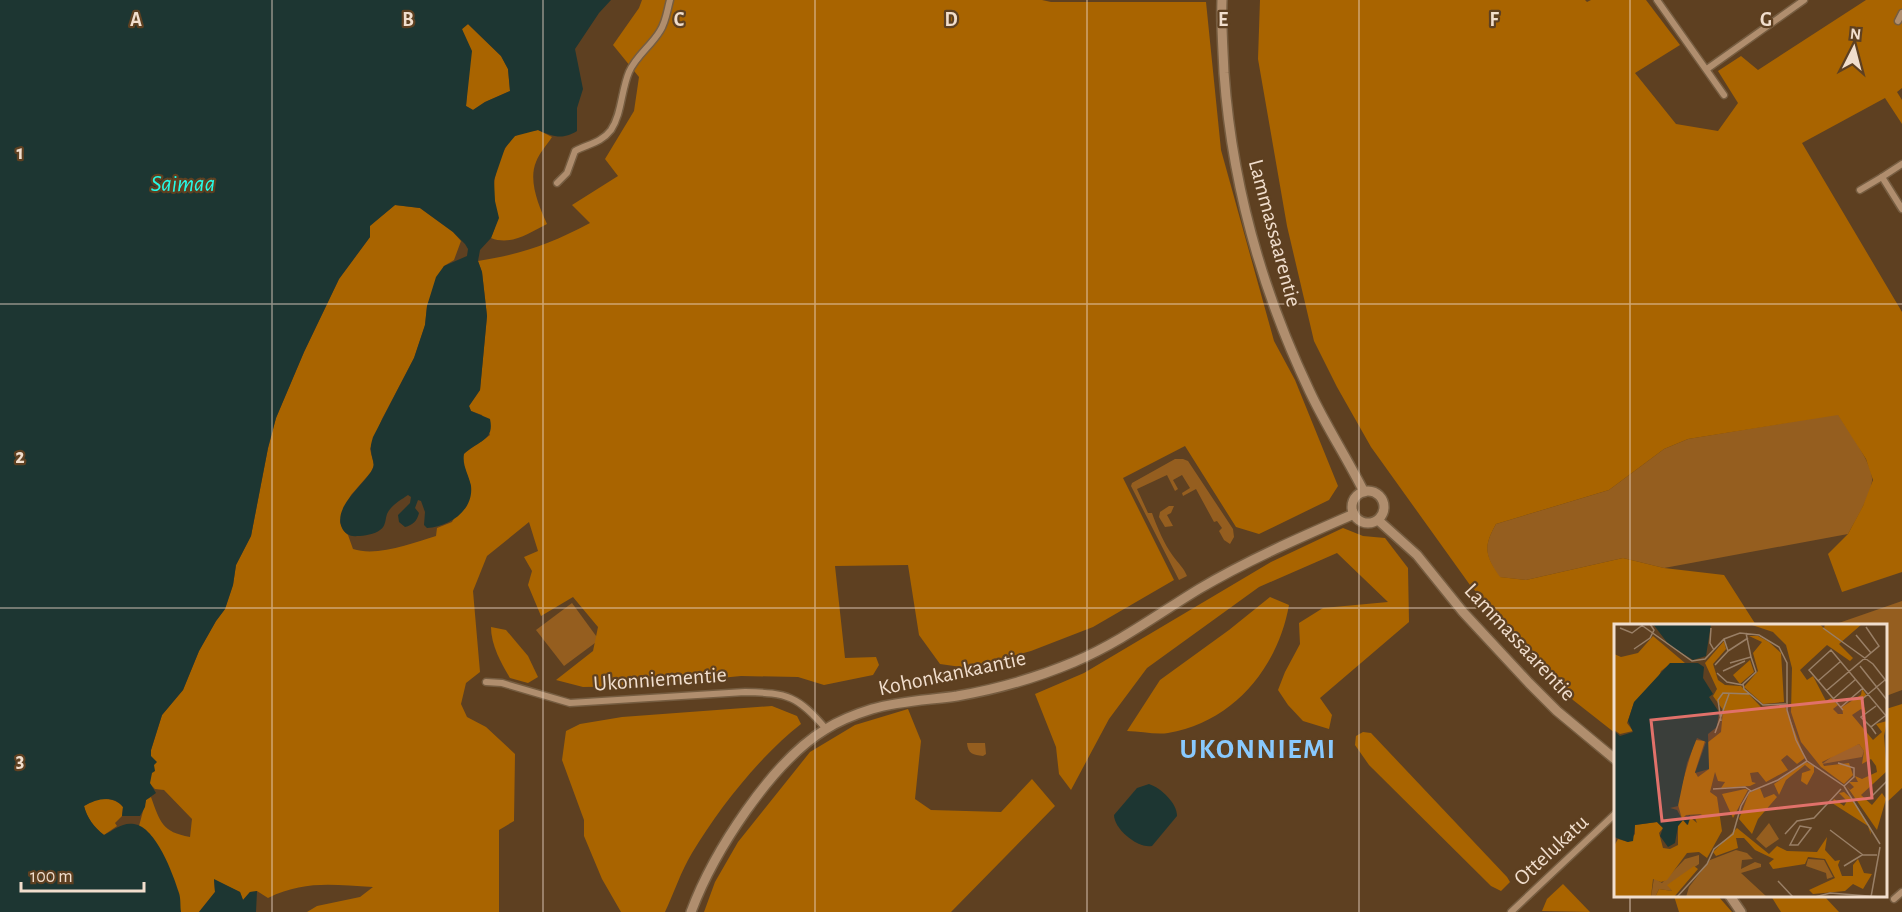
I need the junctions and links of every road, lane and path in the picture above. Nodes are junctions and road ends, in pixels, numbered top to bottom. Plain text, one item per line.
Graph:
1 (670, 0) edge
2 (1222, 0) edge
3 (1657, 0) edge
4 (1804, 0) edge
5 (1902, 13) edge
6 (1898, 21) dead end
7 (1707, 69) junction
8 (1724, 95) dead end
9 (1902, 164) edge
10 (1882, 177) junction
11 (558, 183) dead end
12 (1860, 190) dead end
13 (1902, 209) edge
14 (1364, 492) junction
15 (1354, 514) junction
16 (1378, 520) junction
17 (486, 682) dead end
18 (826, 729) junction
19 (1614, 758) edge
20 (1614, 815) edge
21 (1902, 892) edge
22 (1731, 897) edge
23 (1894, 899) dead end
24 (691, 912) edge
25 (1511, 912) edge
26 (1742, 912) edge

1 - 11 street
2 - 14 street, Lammassaarentie
3 - 7 street
4 - 7 street
5 - 6 street
7 - 8 street
9 - 10 street
10 - 12 street
10 - 13 street
14 - 15 street
14 - 16 street
15 - 16 street
15 - 18 street, Kohonkankaantie
16 - 19 street, Lammassaarentie
17 - 18 street, Ukonniementie
18 - 24 street, Kohonkankaantie
20 - 25 street, Ottelukatu
21 - 23 street
22 - 26 street

